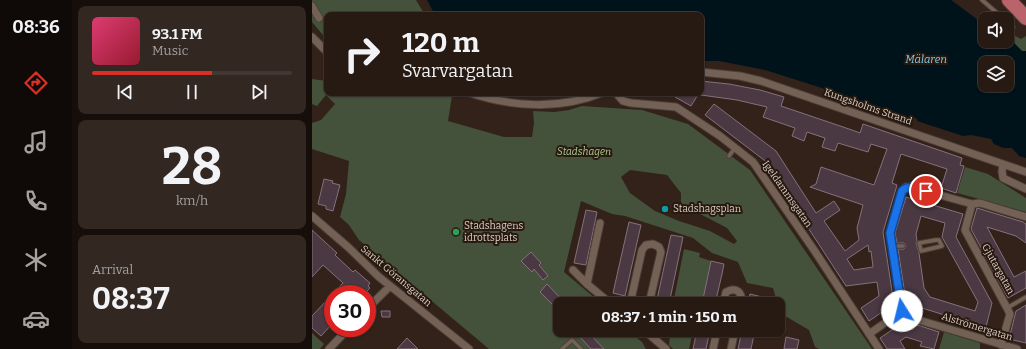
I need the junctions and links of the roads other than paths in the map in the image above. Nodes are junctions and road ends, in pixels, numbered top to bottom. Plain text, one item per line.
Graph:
1 (982, 0) edge
2 (1009, 0) edge
3 (1017, 0) edge
4 (312, 6) edge
5 (1026, 10) edge
6 (996, 12) edge
7 (319, 18) dead end
8 (1026, 18) edge
9 (313, 40) edge
10 (324, 49) edge
11 (704, 72) edge
12 (480, 96) edge
13 (589, 96) edge
14 (619, 96) edge
15 (735, 148) junction
16 (729, 156) dead end
17 (1004, 165) junction
18 (1026, 172) edge
19 (1026, 189) edge
20 (972, 204) junction
21 (312, 216) edge
22 (1026, 217) edge
23 (600, 223) dead end
24 (919, 243) joint
25 (892, 246) junction
26 (904, 246) dead end
27 (573, 270) dead end
28 (586, 284) junction
29 (390, 286) junction
30 (602, 297) edge
31 (632, 297) edge
32 (650, 297) edge
33 (725, 297) edge
34 (742, 297) edge
35 (1026, 297) edge
36 (376, 301) edge
37 (1007, 308) junction
38 (902, 311) junction
39 (869, 334) junction
40 (340, 337) edge
41 (652, 337) edge
42 (716, 337) edge
43 (734, 337) edge
44 (1001, 344) junction
45 (329, 349) edge
46 (469, 349) edge
47 (562, 349) edge
48 (581, 349) edge
49 (666, 349) edge
50 (713, 349) edge
51 (731, 349) edge
52 (879, 349) edge
53 (1017, 349) edge

1 - 6 lane
2 - 8 highway
3 - 5 highway
4 - 7 street
9 - 10 street
11 - 17 street, Kungsholms Strand
12 - 13 street
14 - 15 street, Igeldammsgatan
15 - 16 lane
15 - 39 street, Igeldammsgatan
17 - 18 street, Kungsholms Strand
17 - 19 street
20 - 22 street
20 - 25 street
20 - 37 street, Gjutargatan
21 - 29 street, Sankt Göransgatan
23 - 28 street
24 - 24 lane
25 - 26 lane
25 - 38 street
27 - 28 street
28 - 30 street
29 - 36 street
29 - 46 street, Sankt Göransgatan
31 - 32 street
33 - 34 street
35 - 37 lane
37 - 44 street, Gjutargatan
38 - 39 street
38 - 44 street, Alströmergatan
39 - 52 street, Igeldammsgatan
40 - 45 street
41 - 49 street
42 - 50 street
43 - 51 street
44 - 53 street, Alströmergatan
47 - 48 lane

